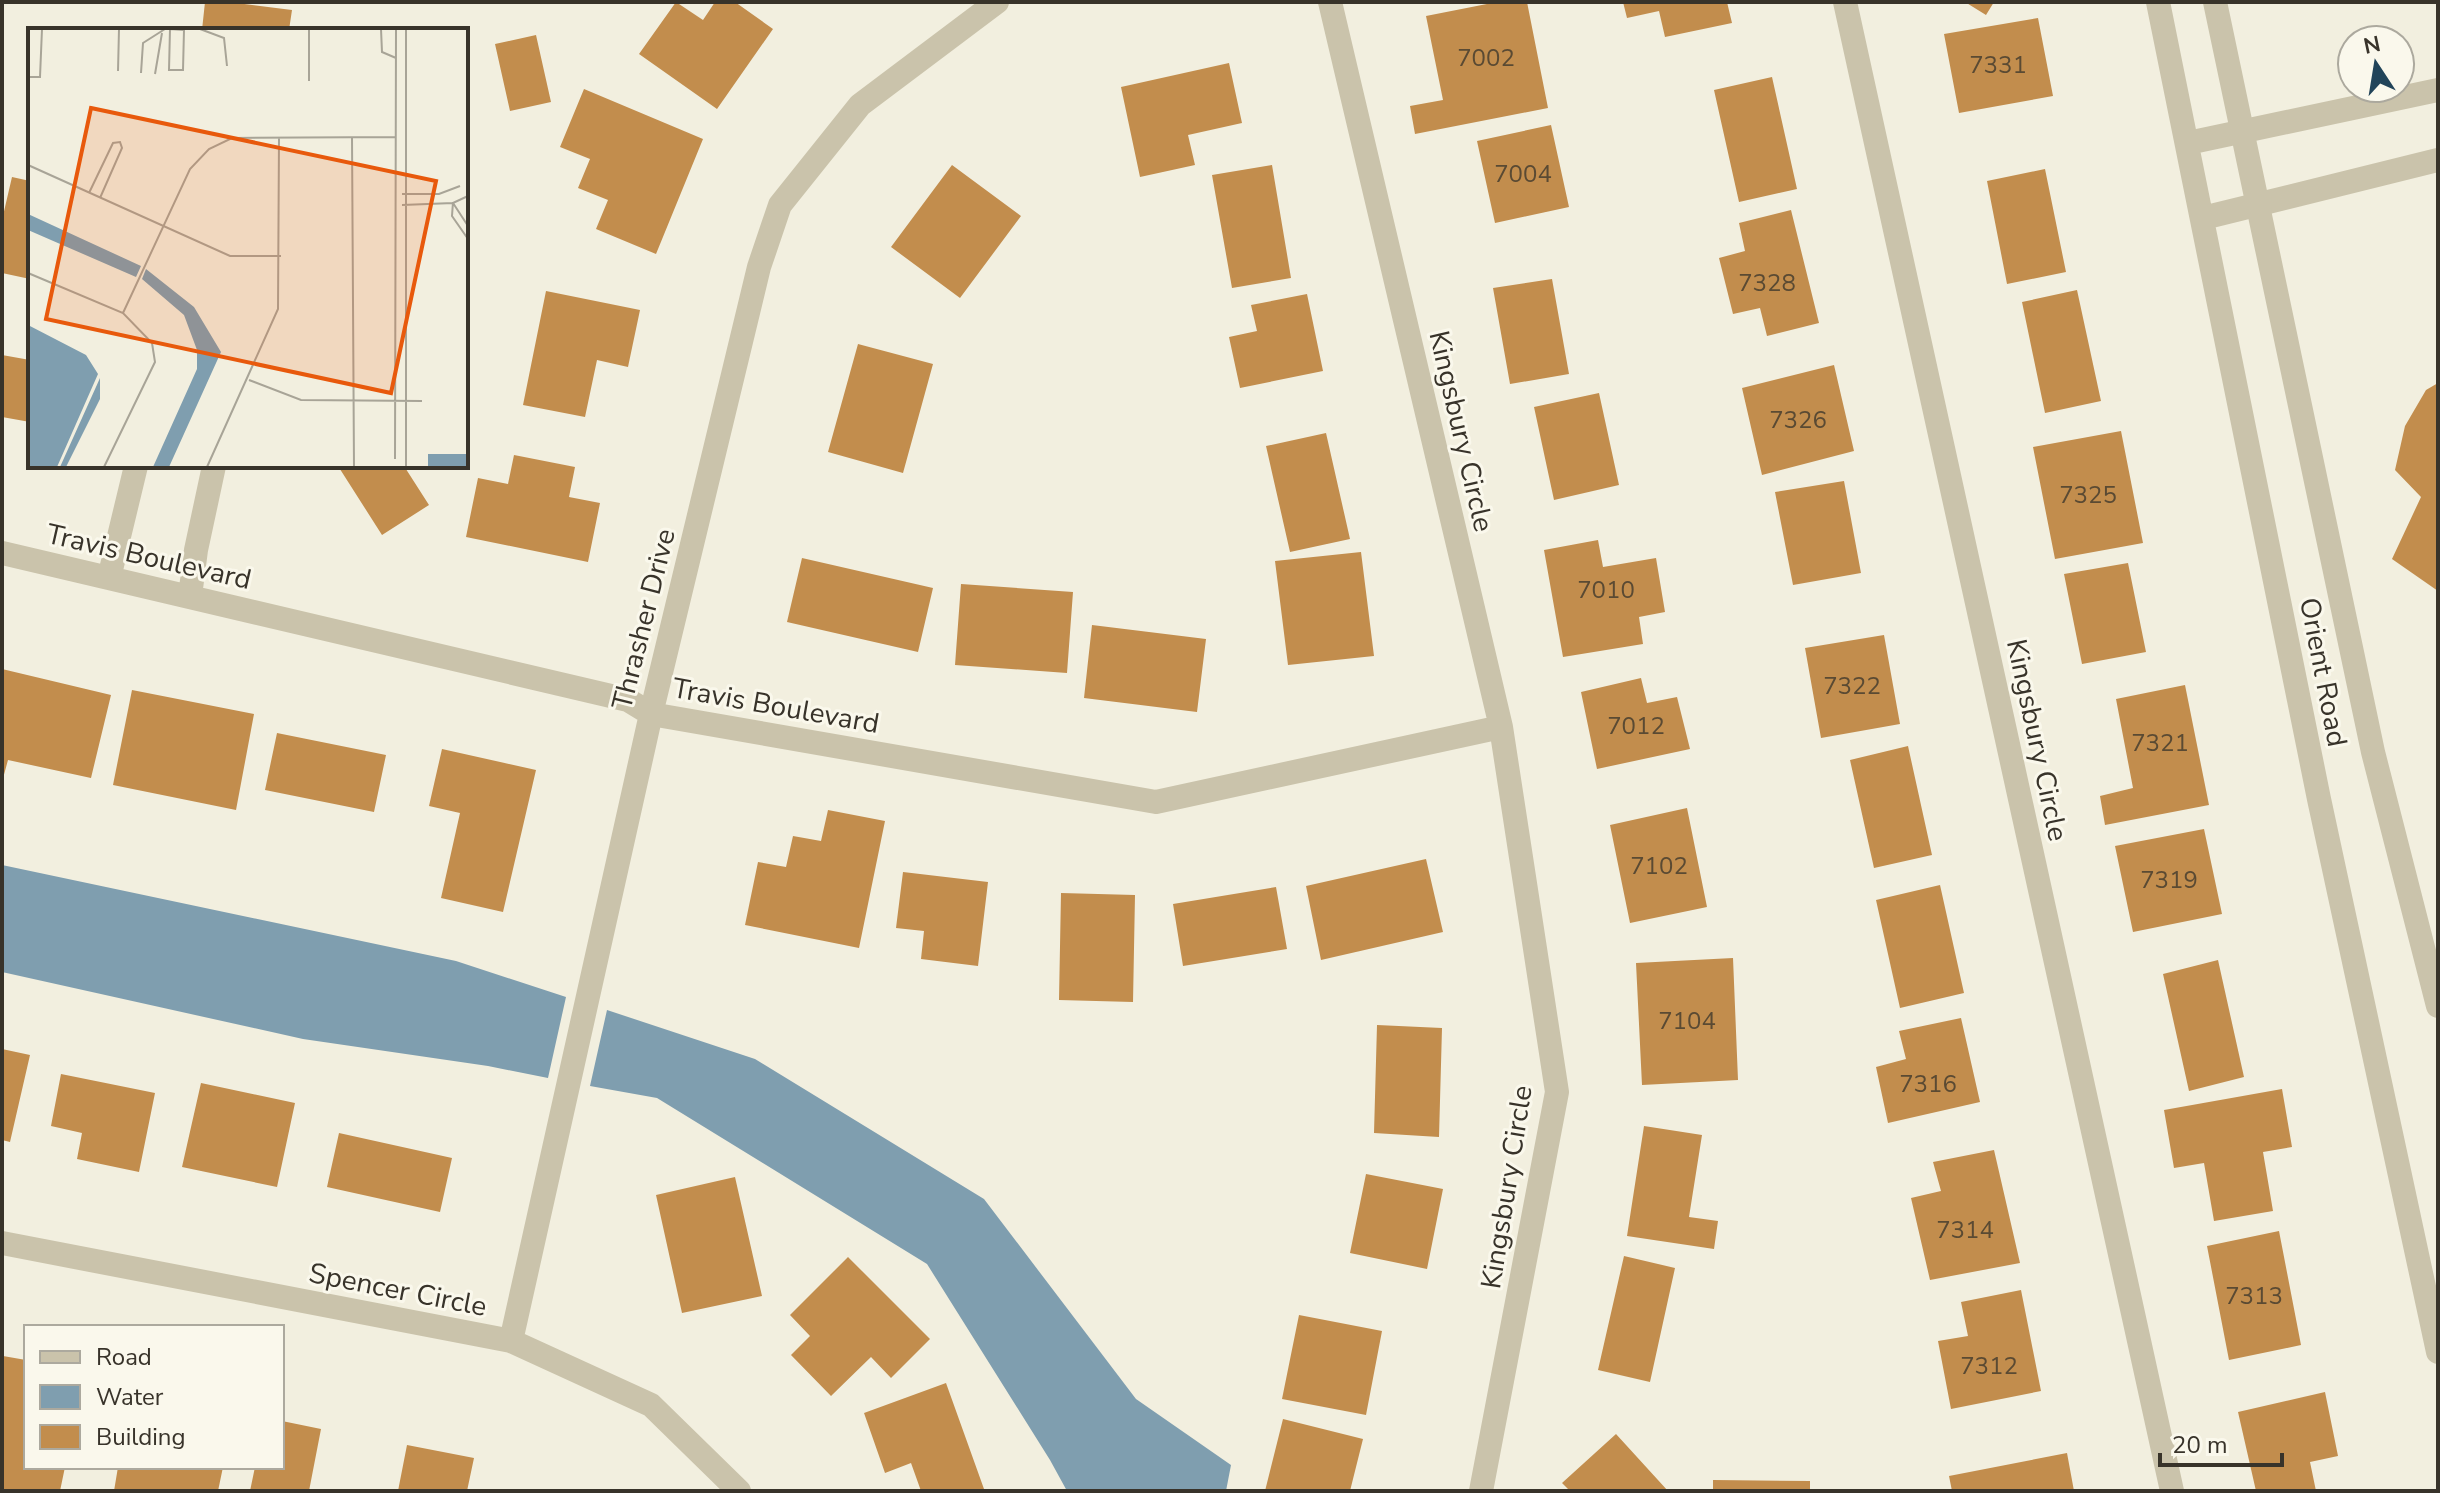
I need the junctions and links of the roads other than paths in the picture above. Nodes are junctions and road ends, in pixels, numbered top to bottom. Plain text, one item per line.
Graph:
1 (997, 2) edge
2 (1330, 2) edge
3 (1845, 2) edge
4 (2158, 2) edge
5 (2215, 2) edge
6 (2438, 90) edge
7 (2244, 130) junction
8 (2188, 143) junction
9 (2438, 160) edge
10 (2259, 206) junction
11 (2203, 218) junction
12 (136, 468) edge
13 (214, 468) edge
14 (2, 553) edge
15 (109, 578) junction
16 (190, 596) junction
17 (651, 714) junction
18 (1501, 727) junction
19 (2438, 1006) edge
20 (2, 1243) edge
21 (511, 1341) junction
22 (2438, 1352) edge
23 (739, 1491) edge
24 (1481, 1491) edge
25 (2172, 1491) edge

1 - 17 street, Thrasher Drive
2 - 18 street, Kingsbury Circle
3 - 25 street, Kingsbury Circle
4 - 8 street, Orient Road
5 - 7 street, Orient Road
6 - 7 street
7 - 8 street
7 - 10 street, Orient Road
8 - 11 street, Orient Road
9 - 10 street
10 - 11 street
10 - 19 street, Orient Road
11 - 22 street, Orient Road
12 - 15 street
13 - 16 street
14 - 15 street, Travis Boulevard
15 - 16 street, Travis Boulevard
16 - 17 street, Travis Boulevard
17 - 18 street, Travis Boulevard
17 - 21 street, Thrasher Drive
18 - 24 street, Kingsbury Circle
20 - 21 street, Spencer Circle
21 - 23 street, Spencer Circle

